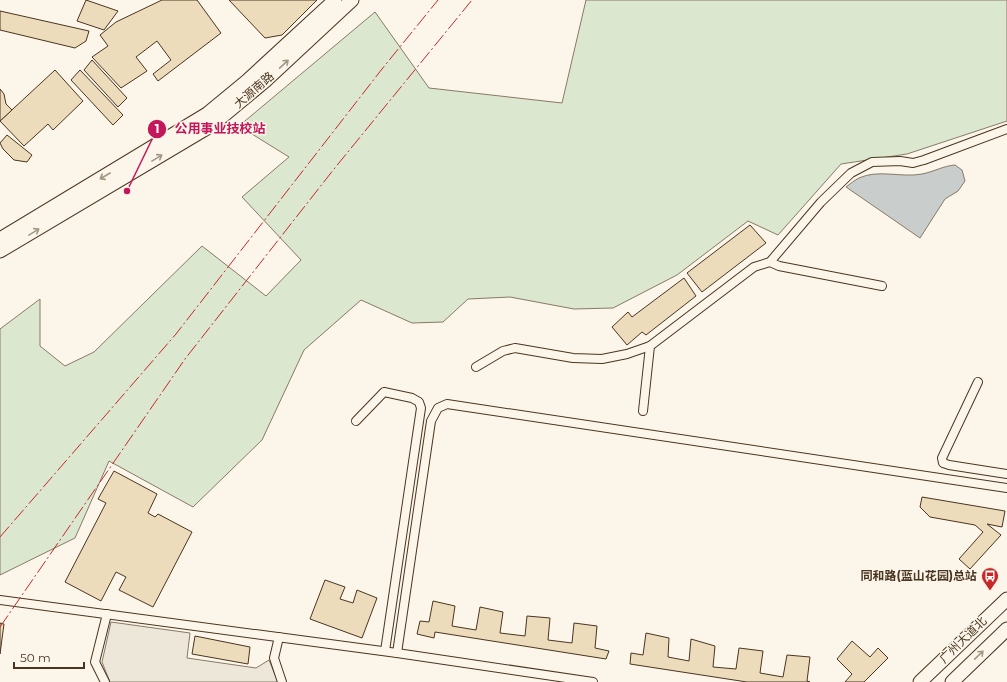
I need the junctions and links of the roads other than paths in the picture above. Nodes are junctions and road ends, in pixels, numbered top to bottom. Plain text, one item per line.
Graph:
1 (335, 0) edge
2 (352, 0) edge
3 (1007, 129) edge
4 (0, 239) edge
5 (0, 252) edge
6 (770, 262) junction
7 (882, 286) dead end
8 (650, 346) junction
9 (476, 367) dead end
10 (978, 382) dead end
11 (643, 411) dead end
12 (356, 421) dead end
13 (1007, 474) edge
14 (1007, 488) edge
15 (1007, 598) edge
16 (0, 600) edge
17 (108, 614) junction
18 (1007, 629) edge
19 (279, 637) junction
20 (385, 651) junction
21 (397, 653) junction
22 (105, 682) edge
23 (282, 682) edge
24 (593, 682) edge
25 (920, 682) edge
26 (952, 682) edge

1 -> 4 main road, 大源南路
5 -> 2 main road, 大源南路
3 - 6 street
6 - 7 street
6 - 8 street
8 - 9 street
8 - 11 street
10 - 13 street
12 - 20 street
14 - 21 street
15 - 25 main road, 广州大道北
16 - 17 street
17 - 19 street
17 - 22 street
26 -> 18 main road, 广州大道北
19 - 20 street
19 - 23 street
20 - 21 street
21 - 24 street

